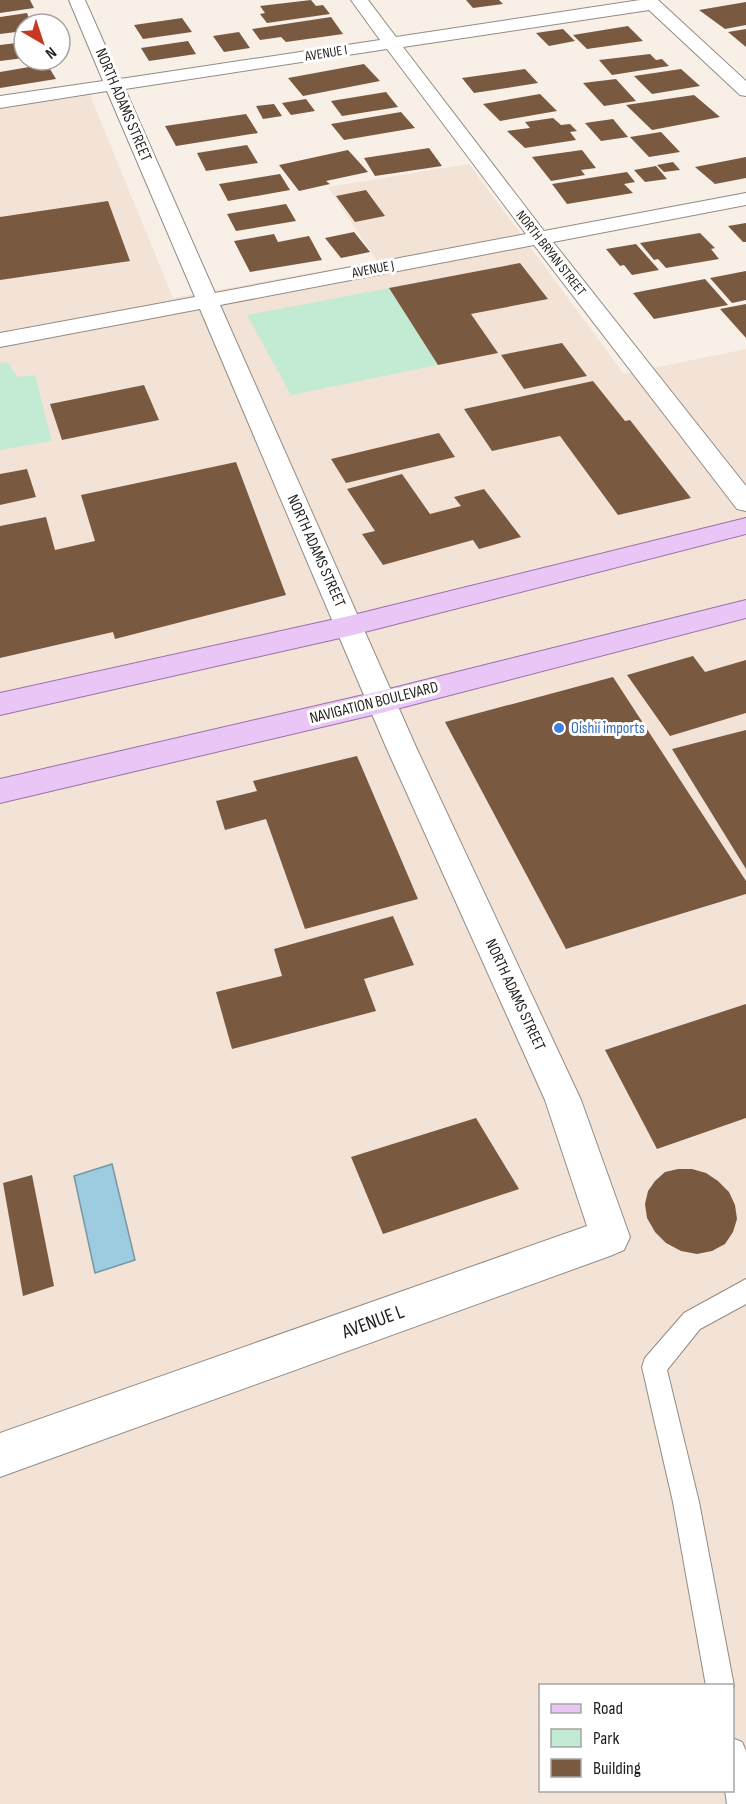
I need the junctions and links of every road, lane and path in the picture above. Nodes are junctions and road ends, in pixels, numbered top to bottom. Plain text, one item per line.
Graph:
1 (77, 0) edge
2 (359, 0) edge
3 (650, 2) edge
4 (391, 43) junction
5 (115, 85) junction
6 (746, 91) edge
7 (0, 102) edge
8 (746, 199) edge
9 (538, 238) junction
10 (206, 300) junction
11 (0, 340) edge
12 (746, 503) edge
13 (746, 526) edge
14 (746, 609) edge
15 (349, 626) junction
16 (381, 702) junction
17 (0, 705) edge
18 (0, 791) edge
19 (563, 1100) joint
20 (746, 1291) edge
21 (0, 1455) edge
22 (720, 1684) edge
23 (734, 1762) edge
24 (742, 1804) edge

1 - 5 street, NORTH ADAMS STREET
2 - 4 street, NORTH BRYAN STREET
3 - 4 street, AVENUE I
3 - 6 street
4 - 5 street, AVENUE I
4 - 9 street, NORTH BRYAN STREET
5 - 7 street, AVENUE I
5 - 10 street, NORTH ADAMS STREET
8 - 9 street, AVENUE J
9 - 10 street, AVENUE J
9 - 12 street, NORTH BRYAN STREET
10 - 11 street, AVENUE J
10 - 15 street, NORTH ADAMS STREET
13 - 15 main road
14 - 16 main road, NAVIGATION BOULEVARD
15 - 16 street, NORTH ADAMS STREET
15 - 17 main road
16 - 18 main road, NAVIGATION BOULEVARD
16 - 19 street, NORTH ADAMS STREET
19 - 21 street, AVENUE L
20 - 22 lane
23 - 24 lane

